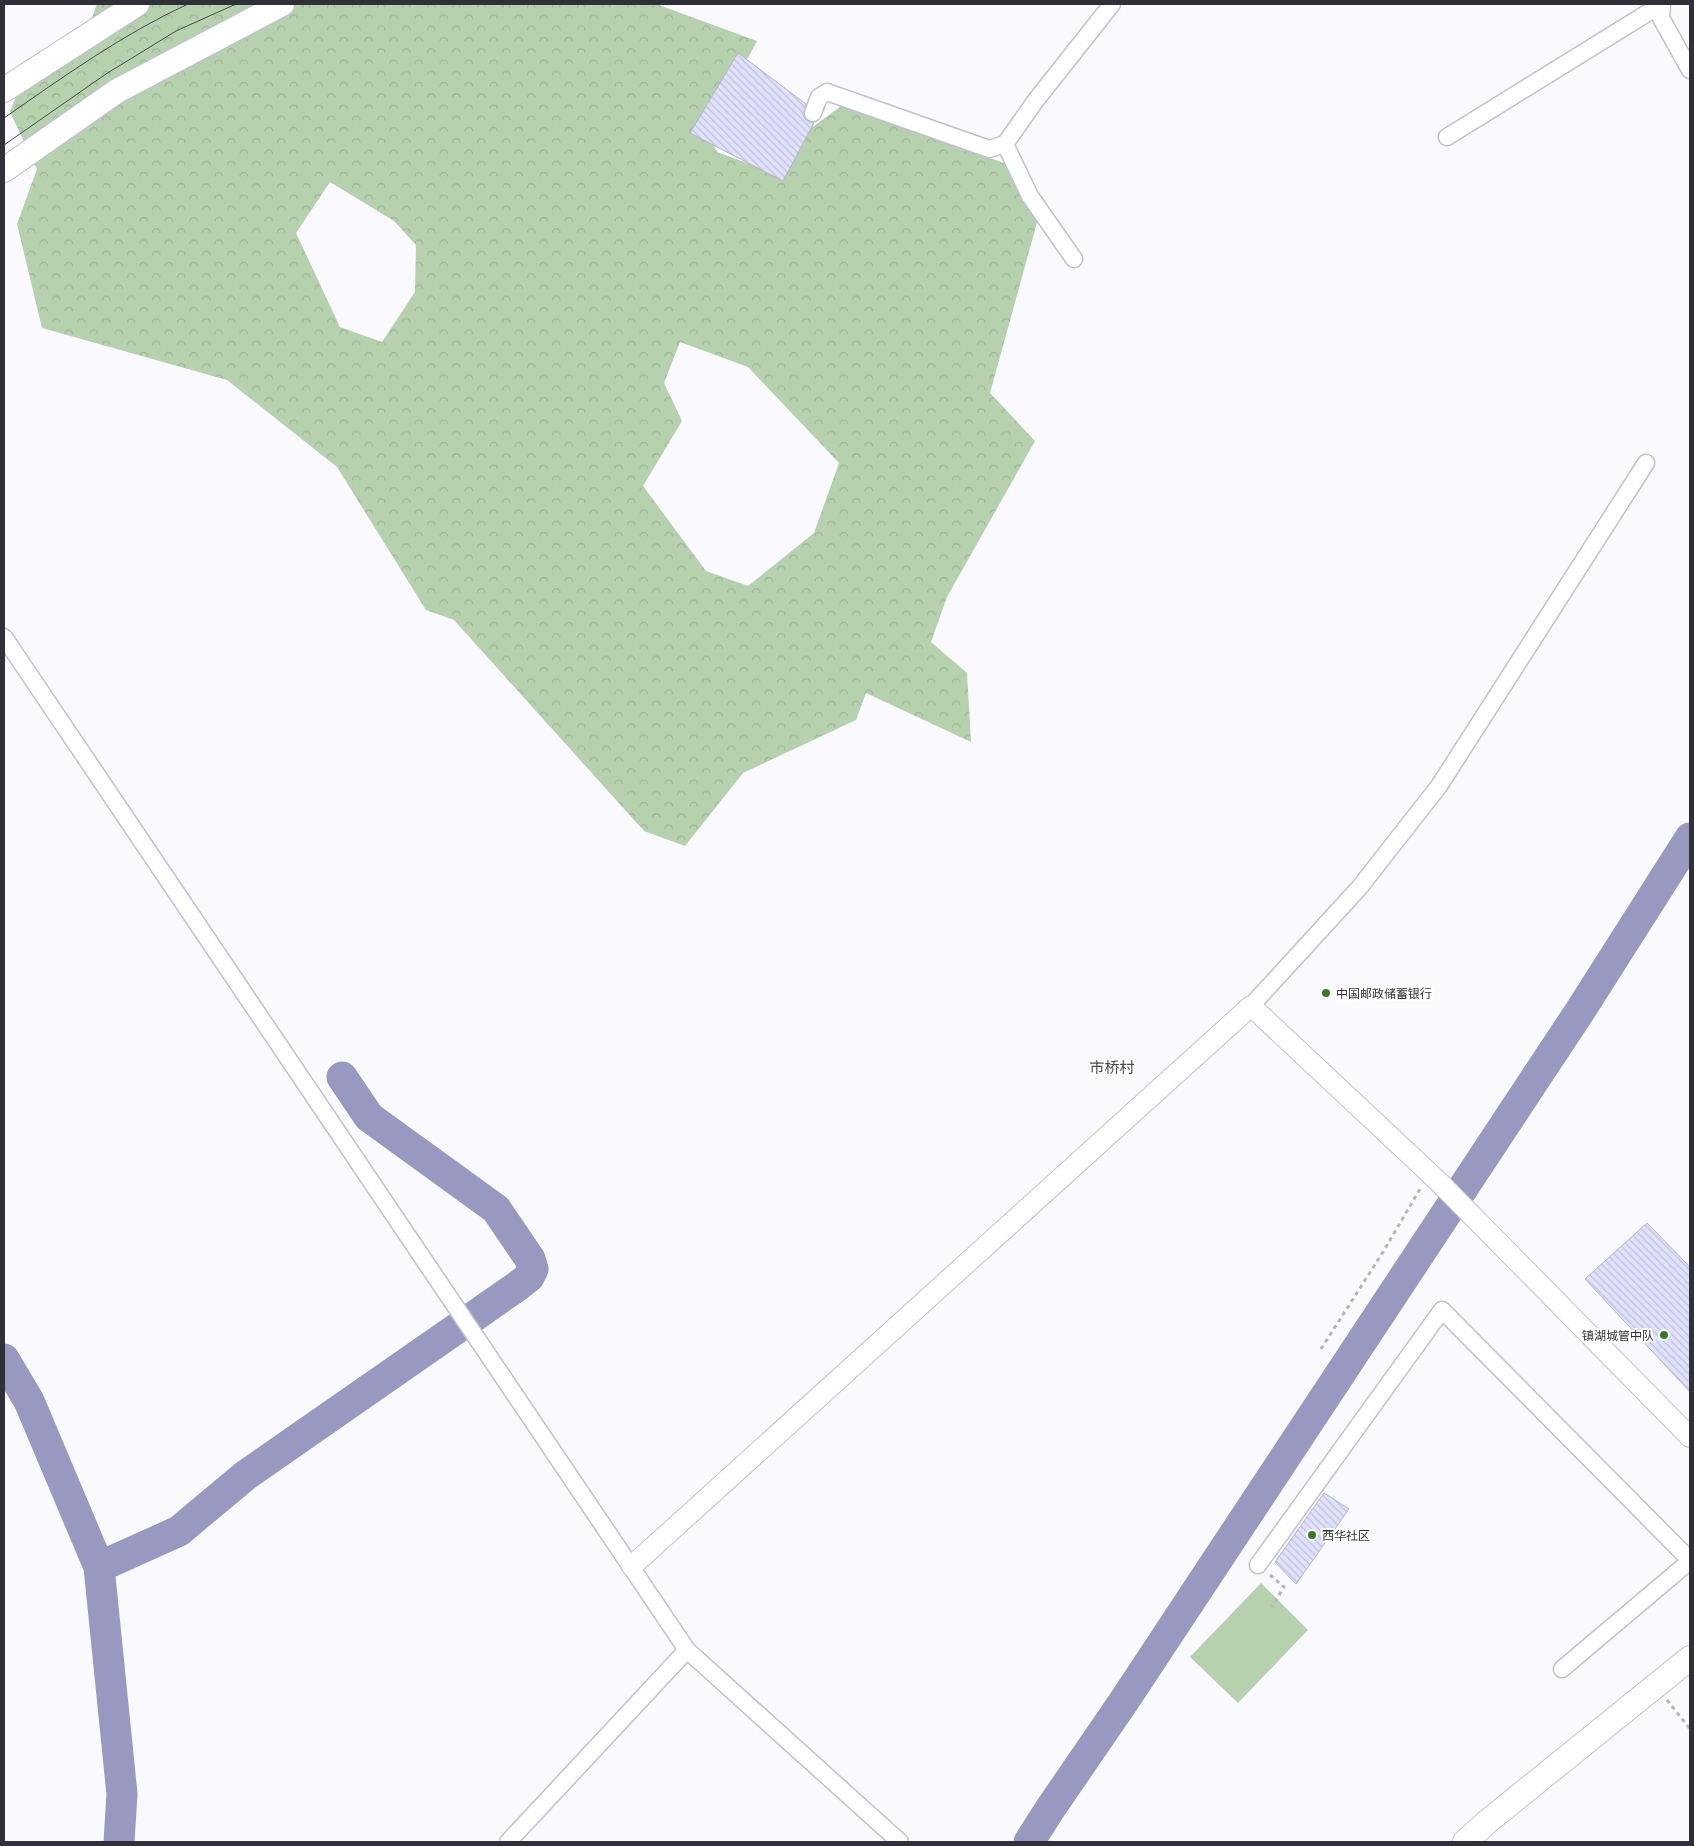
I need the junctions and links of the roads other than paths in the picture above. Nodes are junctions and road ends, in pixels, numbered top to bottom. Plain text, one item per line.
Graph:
1 (137, 4) edge
2 (282, 4) edge
3 (1112, 4) edge
4 (1662, 4) edge
5 (1690, 70) edge
6 (4, 90) edge
7 (813, 113) dead end
8 (1447, 137) dead end
9 (1005, 144) junction
10 (4, 170) edge
11 (1074, 259) dead end
12 (1646, 463) dead end
13 (4, 637) edge
14 (1251, 1006) junction
15 (1690, 1437) edge
16 (1690, 1560) edge
17 (1258, 1565) road end
18 (632, 1566) junction
19 (688, 1650) junction
20 (1690, 1658) edge
21 (1562, 1669) dead end
22 (508, 1842) edge
23 (900, 1842) edge
24 (1465, 1842) edge

1 - 6 main road
2 - 10 main road
3 - 9 street
4 - 5 street
4 - 8 street
7 - 9 street
9 - 11 street
12 - 14 street
13 - 18 street
14 - 15 street
14 - 18 street
16 - 17 street
16 - 21 street
18 - 19 street
19 - 22 street
19 - 23 street
20 - 24 main road

